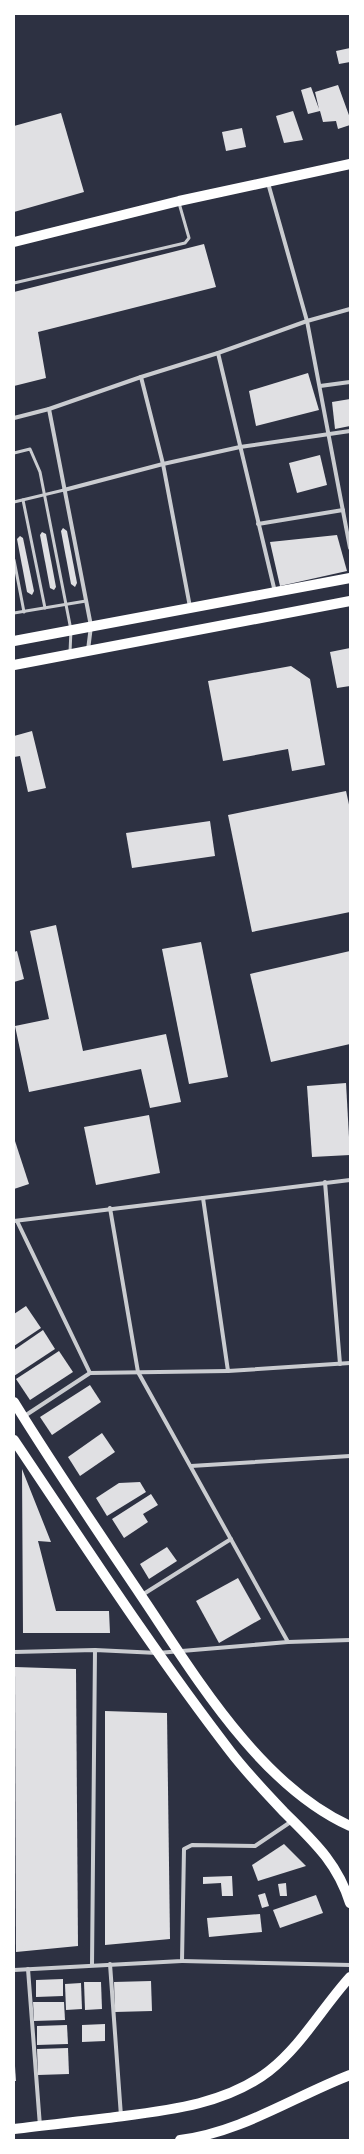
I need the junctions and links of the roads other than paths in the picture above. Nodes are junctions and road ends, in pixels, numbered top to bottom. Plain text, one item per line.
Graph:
1 (350, 164) edge
2 (268, 183) junction
3 (179, 201) junction
4 (14, 242) edge
5 (14, 283) edge
6 (350, 310) edge
7 (307, 321) junction
8 (218, 353) junction
9 (141, 377) junction
10 (350, 382) edge
11 (320, 386) junction
12 (49, 409) junction
13 (14, 418) edge
14 (350, 431) edge
15 (329, 435) junction
16 (240, 448) junction
17 (14, 453) edge
18 (163, 464) junction
19 (64, 490) junction
20 (45, 496) junction
21 (24, 500) junction
22 (14, 502) edge
23 (343, 510) junction
24 (258, 524) junction
25 (350, 548) edge
26 (14, 560) edge
27 (350, 578) edge
28 (275, 592) junction
29 (86, 601) junction
30 (350, 601) edge
31 (66, 604) junction
32 (45, 608) junction
33 (190, 608) junction
34 (24, 612) junction
35 (14, 614) edge
36 (91, 626) junction
37 (71, 630) junction
38 (14, 641) edge
39 (88, 651) junction
40 (70, 654) junction
41 (14, 665) edge
42 (350, 1180) edge
43 (325, 1182) junction
44 (203, 1198) junction
45 (110, 1208) junction
46 (15, 1221) edge
47 (340, 1364) junction
48 (350, 1364) edge
49 (228, 1371) junction
50 (138, 1372) junction
51 (90, 1373) junction
52 (14, 1402) edge
53 (23, 1417) junction
54 (14, 1440) edge
55 (350, 1456) edge
56 (190, 1466) junction
57 (231, 1539) junction
58 (141, 1595) junction
59 (350, 1640) edge
60 (288, 1642) junction
61 (95, 1650) junction
62 (14, 1652) edge
63 (179, 1652) junction
64 (158, 1653) junction
65 (293, 1820) junction
66 (350, 1826) edge
67 (350, 1903) edge
68 (182, 1961) junction
69 (110, 1964) junction
70 (92, 1965) junction
71 (350, 1965) edge
72 (28, 1969) junction
73 (14, 1970) edge
74 (350, 1977) edge
75 (350, 2075) edge
76 (121, 2116) junction
77 (40, 2126) junction
78 (14, 2129) edge
79 (180, 2140) edge

1 - 2 main road
2 - 3 main road
2 - 7 street
3 - 4 main road
3 - 5 lane
6 - 7 street
7 - 8 street
7 - 11 street
8 - 9 street
8 - 16 street
9 - 12 street
9 - 18 street
10 - 11 street
11 - 15 street
12 - 13 street
12 - 19 street
14 - 15 street
15 - 16 street
15 - 23 street
16 - 18 street
16 - 24 street
17 - 20 lane
18 - 19 street
18 - 33 street
19 - 20 lane
19 - 29 street
20 - 21 lane
20 - 31 lane
21 - 22 lane
21 - 32 lane
23 - 24 street
23 - 25 street
24 - 28 street
26 - 34 lane
27 - 28 main road
28 - 33 main road
29 - 31 lane
29 - 36 street
30 - 39 main road
31 - 32 lane
31 - 37 lane
32 - 34 lane
33 - 36 main road
34 - 35 lane
36 - 37 main road
36 - 39 street
37 - 38 main road
37 - 40 lane
39 - 40 main road
40 - 41 main road
42 - 43 street
43 - 44 street
43 - 47 street
44 - 45 street
44 - 49 street
45 - 46 street
45 - 50 street
46 - 51 street
47 - 48 street
47 - 49 street
49 - 50 street
50 - 51 street
50 - 56 street
51 - 53 street
52 - 53 main road
53 - 58 main road
54 - 64 main road
55 - 56 street
56 - 57 street
57 - 58 street
57 - 60 street
58 - 63 main road
59 - 60 street
60 - 63 street
61 - 62 street
61 - 64 street
61 - 70 street
63 - 64 street
63 - 66 main road
64 - 65 main road
65 - 67 main road
65 - 68 street
68 - 69 street
68 - 71 street
69 - 70 street
69 - 76 street
70 - 72 street
72 - 73 street
72 - 77 street
74 - 76 main road
75 - 79 main road
76 - 77 main road
77 - 78 main road

